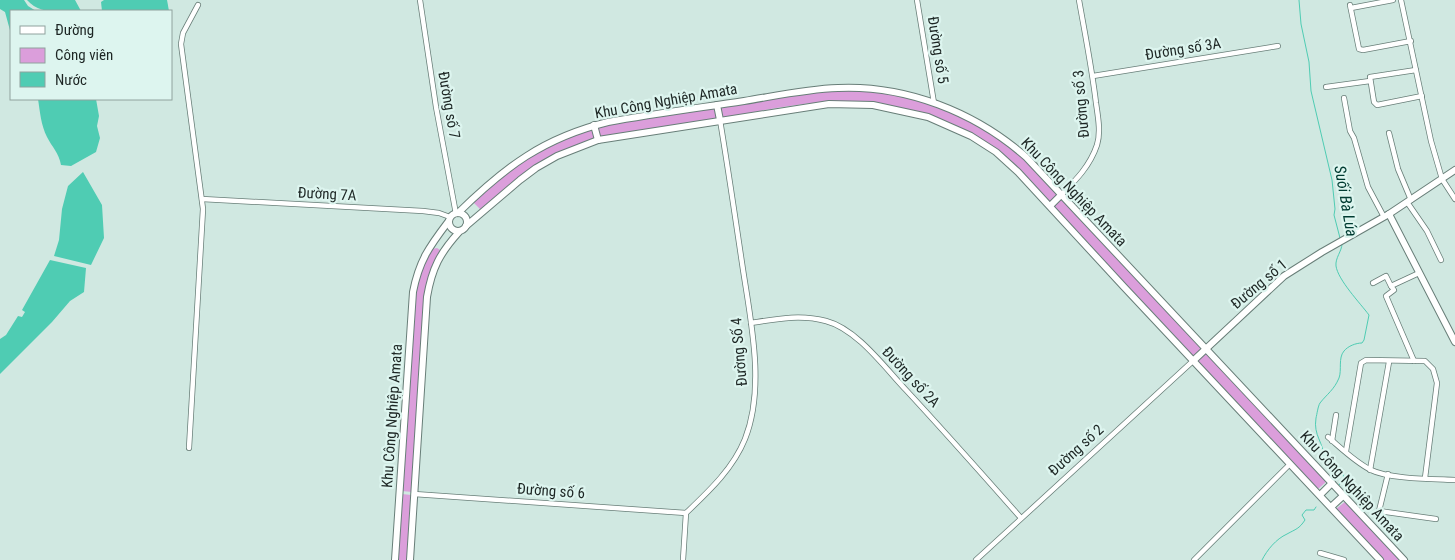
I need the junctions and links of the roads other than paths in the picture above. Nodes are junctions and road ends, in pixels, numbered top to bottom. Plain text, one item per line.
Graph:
1 (420, 0) edge
2 (917, 0) edge
3 (1079, 0) edge
4 (1393, 0) edge
5 (1401, 0) edge
6 (198, 5) dead end
7 (1410, 42) junction
8 (1278, 46) dead end
9 (1416, 70) junction
10 (1092, 76) junction
11 (1370, 81) junction
12 (1326, 87) dead end
13 (1422, 96) junction
14 (1344, 98) dead end
15 (934, 103) junction
16 (717, 105) junction
17 (720, 120) junction
18 (594, 125) junction
19 (1389, 133) dead end
20 (598, 140) junction
21 (1455, 170) edge
22 (1442, 179) junction
23 (1061, 195) junction
24 (202, 199) junction
25 (1455, 199) edge
26 (1409, 201) junction
27 (1050, 206) junction
28 (1386, 215) junction
29 (453, 217) junction
30 (466, 226) junction
31 (459, 232) junction
32 (1441, 260) dead end
33 (1419, 273) junction
34 (1373, 283) dead end
35 (1391, 286) junction
36 (751, 323) junction
37 (1455, 342) edge
38 (1206, 347) junction
39 (1194, 360) junction
40 (1414, 361) junction
41 (1389, 362) junction
42 (1336, 416) dead end
43 (189, 448) dead end
44 (1346, 451) junction
45 (1290, 464) junction
46 (1370, 470) junction
47 (1388, 474) junction
48 (1425, 478) junction
49 (1455, 480) edge
50 (1332, 483) junction
51 (400, 492) junction
52 (414, 494) junction
53 (1344, 495) junction
54 (1320, 496) junction
55 (1331, 507) junction
56 (686, 513) junction
57 (1021, 518) junction
58 (1436, 519) dead end
59 (1320, 553) dead end
60 (395, 560) edge
61 (410, 560) edge
62 (683, 560) edge
63 (976, 560) edge
64 (1194, 560) edge
65 (1344, 560) edge
66 (1380, 560) edge
67 (1404, 560) edge

1 - 29 street, Đường số 7
2 - 15 street, Đường số 5
3 - 10 street, Đường số 3
4 - 7 street
5 - 7 street
6 - 24 street
7 - 9 street
8 - 10 street, Đường số 3A
9 - 11 street
9 - 13 street
10 - 23 street, Đường số 3
11 - 12 street
11 - 13 street
13 - 22 street
14 - 28 street
15 - 16 street, Khu Công Nghiệp Amata
15 - 23 street, Khu Công Nghiệp Amata
16 - 17 street
16 - 18 street, Khu Công Nghiệp Amata
17 - 20 street, Khu Công Nghiệp Amata
17 - 27 street, Khu Công Nghiệp Amata
17 - 36 street, Đường Số 4
18 - 20 street
18 - 29 street, Khu Công Nghiệp Amata
19 - 26 street
20 - 30 street, Khu Công Nghiệp Amata
21 - 22 street, Đường số 1
22 - 25 street
22 - 26 street, Đường số 1
23 - 27 street
23 - 38 street, Khu Công Nghiệp Amata
24 - 29 street, Đường 7A
24 - 43 street
26 - 28 street, Đường số 1
26 - 32 street
27 - 39 street, Khu Công Nghiệp Amata
28 - 33 street
28 - 38 street, Đường số 1
29 - 30 street
29 - 31 street
29 - 51 street, Khu Công Nghiệp Amata
30 - 31 street, Khu Công Nghiệp Amata
31 - 52 street, Khu Công Nghiệp Amata
33 - 35 street
33 - 37 street
34 - 35 street
35 - 40 street
36 - 56 street, Đường Số 4
36 - 57 street, Đường số 2A
38 - 39 street, Đường số 1
38 - 50 street, Khu Công Nghiệp Amata
39 - 45 street, Khu Công Nghiệp Amata
39 - 57 street, Đường số 2
40 - 41 street
40 - 48 street
41 - 44 street
41 - 46 street
42 - 44 street
44 - 46 street
45 - 54 street, Khu Công Nghiệp Amata
45 - 64 street
46 - 47 street
47 - 48 street
47 - 58 street
48 - 49 street
50 - 53 street, Khu Công Nghiệp Amata
50 - 54 street
51 - 52 street
51 - 60 street, Khu Công Nghiệp Amata
52 - 56 street, Đường số 6
52 - 61 street, Khu Công Nghiệp Amata
53 - 55 street
53 - 67 street, Khu Công Nghiệp Amata
54 - 55 street, Khu Công Nghiệp Amata
55 - 66 street, Khu Công Nghiệp Amata
56 - 62 street
57 - 63 street, Đường số 2
59 - 65 street

